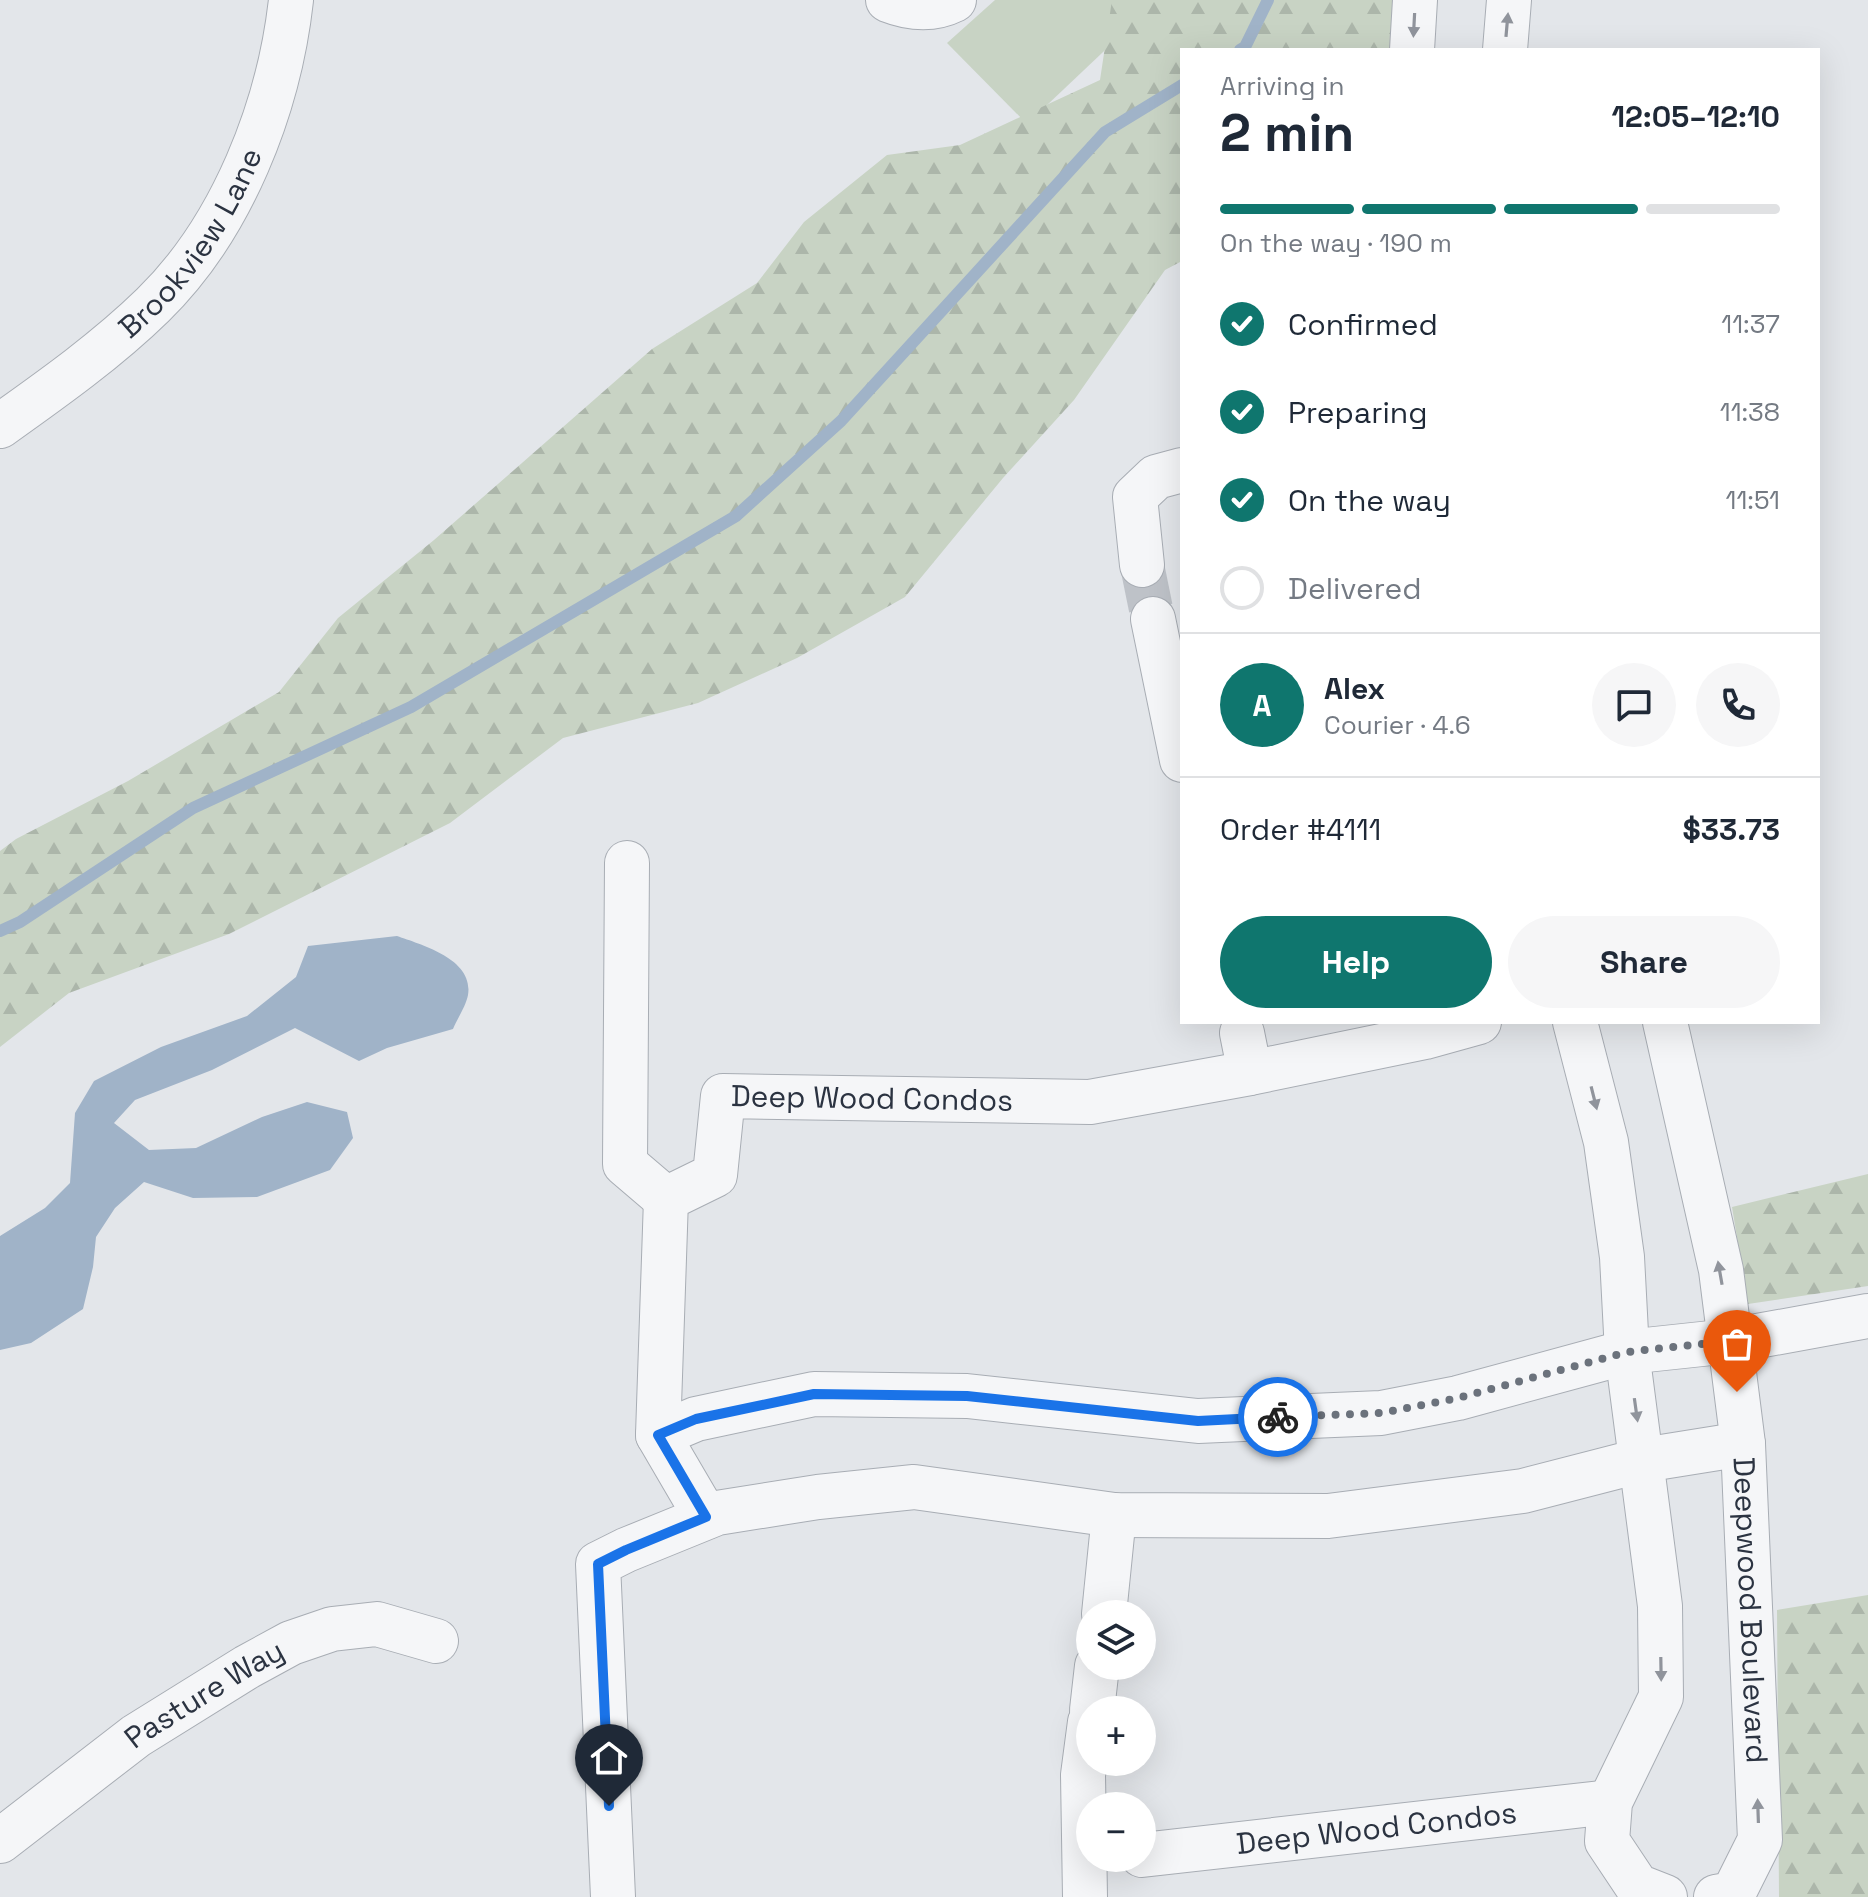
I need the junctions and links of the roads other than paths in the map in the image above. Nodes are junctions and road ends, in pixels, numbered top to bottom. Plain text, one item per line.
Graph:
1 (291, 0) edge
2 (888, 0) edge
3 (954, 0) edge
4 (1415, 0) edge
5 (1509, 0) edge
6 (1412, 48) edge
7 (1505, 48) edge
8 (0, 426) edge
9 (1180, 471) edge
10 (1142, 565) tunnel mouth
11 (1153, 619) tunnel mouth
12 (1180, 750) edge
13 (627, 863) dead end
14 (1472, 1024) edge
15 (1576, 1024) edge
16 (1665, 1024) edge
17 (666, 1199) junction
18 (1868, 1316) edge
19 (1730, 1341) junction
20 (1627, 1352) junction
21 (658, 1435) junction
22 (1743, 1444) junction
23 (1643, 1460) junction
24 (1114, 1515) junction
25 (706, 1517) junction
26 (1105, 1600) edge
27 (436, 1641) dead end
28 (1610, 1802) junction
29 (0, 1841) edge
30 (1156, 1853) edge
31 (1756, 1876) edge
32 (613, 1897) edge
33 (1665, 1897) edge
34 (1716, 1897) edge

1 - 8 street, Brookview Lane
2 - 3 street
4 -> 6 street
7 -> 5 street
9 - 10 street
11 - 12 street
13 - 17 street
14 - 17 street, Deep Wood Condos
15 -> 20 street
19 -> 16 street, Deepwood Boulevard
17 - 21 street
18 - 19 street
19 - 20 street
19 - 22 street, Deepwood Boulevard
20 - 21 street
20 -> 23 street
21 - 25 street
22 - 23 street
31 -> 22 street, Deepwood Boulevard
23 - 24 street
23 -> 28 street
24 - 25 street
24 - 26 street
25 - 32 street
27 - 29 street, Pasture Way
28 - 30 street, Deep Wood Condos
28 - 33 street
31 - 34 street, Deepwood Boulevard

